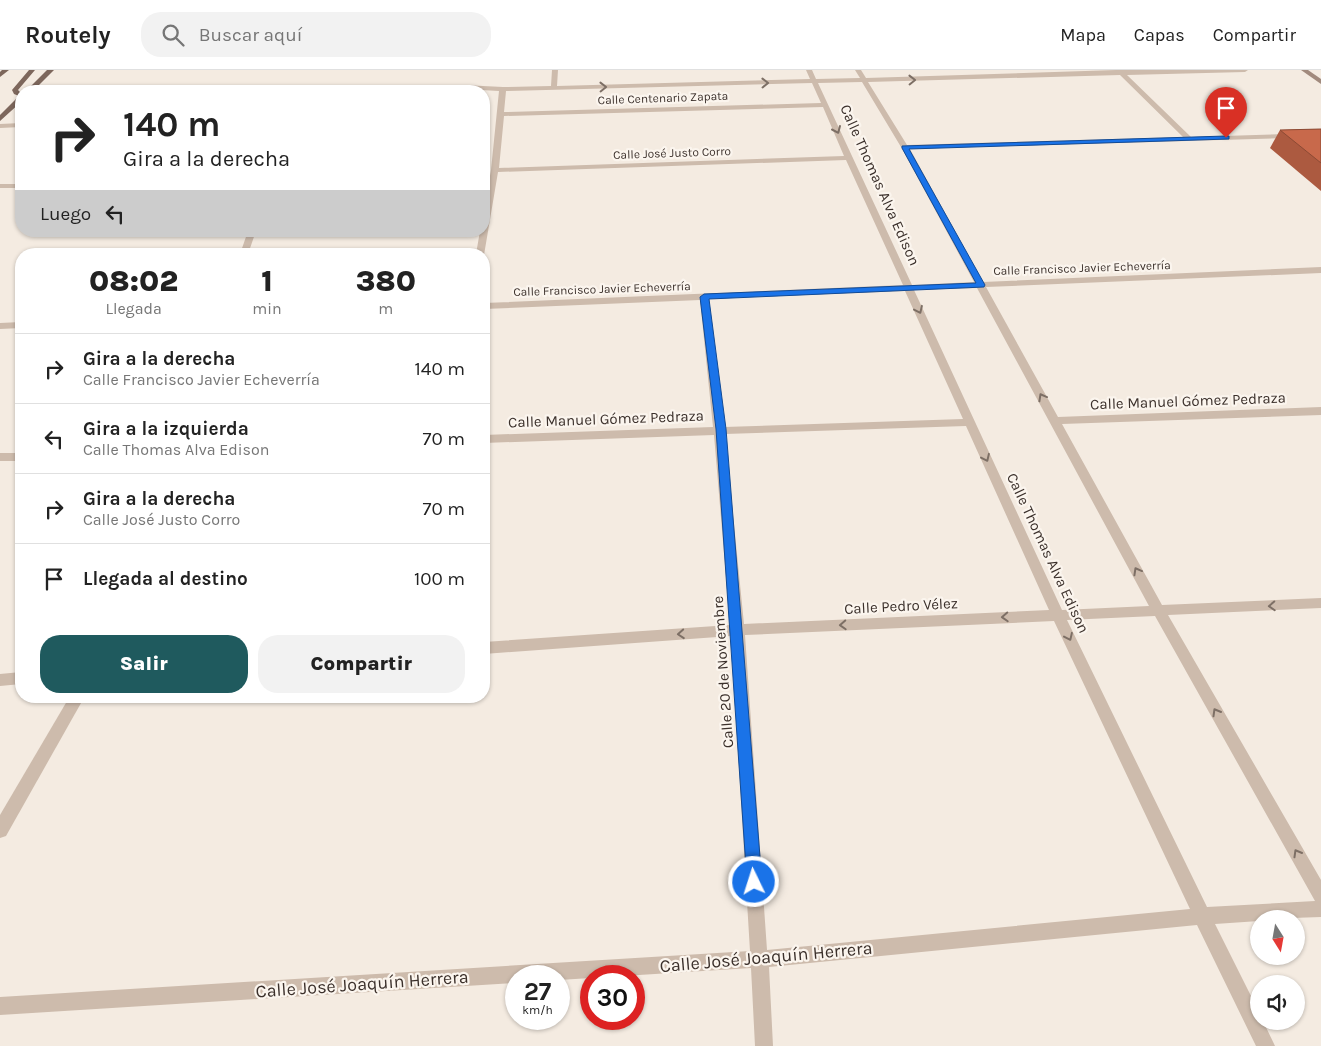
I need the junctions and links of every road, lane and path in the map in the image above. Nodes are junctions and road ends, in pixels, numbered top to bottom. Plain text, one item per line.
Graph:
1 (6, 70) edge
2 (32, 70) edge
3 (51, 70) edge
4 (555, 70) edge
5 (810, 70) edge
6 (858, 70) edge
7 (1245, 70) edge
8 (1304, 70) edge
9 (1120, 72) edge
10 (0, 75) edge
11 (864, 81) junction
12 (815, 82) junction
13 (1321, 82) edge
14 (19, 85) edge
15 (35, 85) edge
16 (554, 88) junction
17 (490, 90) edge
18 (503, 90) junction
19 (15, 103) edge
20 (826, 105) junction
21 (501, 114) junction
22 (0, 119) edge
23 (15, 125) edge
24 (0, 126) edge
25 (1321, 134) edge
26 (1189, 139) junction
27 (905, 148) junction
28 (849, 158) junction
29 (495, 170) junction
30 (0, 186) edge
31 (15, 186) edge
32 (490, 198) edge
33 (1321, 270) edge
34 (981, 285) junction
35 (908, 287) junction
36 (704, 297) junction
37 (490, 306) edge
38 (15, 325) edge
39 (0, 326) edge
40 (1321, 411) edge
41 (1056, 421) junction
42 (970, 422) junction
43 (721, 429) junction
44 (490, 439) edge
45 (15, 456) edge
46 (0, 457) edge
47 (1321, 603) edge
48 (1159, 611) junction
49 (1058, 614) junction
50 (737, 630) junction
51 (490, 648) edge
52 (15, 679) edge
53 (0, 680) edge
54 (74, 703) edge
55 (0, 830) edge
56 (1321, 896) edge
57 (1321, 909) edge
58 (1202, 916) junction
59 (760, 959) junction
60 (0, 1006) edge
61 (764, 1046) edge
62 (1266, 1046) edge

1 - 10 main road
2 - 14 main road
3 - 15 main road
4 - 16 street
5 - 12 street, Calle Thomas Alva Edison
6 - 11 street, Calle Thomas Alva Edison
7 - 9 street
8 - 13 street
11 -> 9 street
9 - 26 street
11 - 12 street
11 - 27 street, Calle Thomas Alva Edison
16 -> 12 street
12 - 20 street, Calle Thomas Alva Edison
16 - 18 street
17 - 18 street
18 - 21 street
19 - 22 main road
20 - 21 street, Calle Centenario Zapata
20 -> 28 street, Calle Thomas Alva Edison
21 - 29 street
23 - 24 street
25 - 26 street
26 - 27 street
27 - 34 street, Calle Thomas Alva Edison
28 - 29 street, Calle José Justo Corro
28 - 35 street, Calle Thomas Alva Edison
29 - 32 street
30 - 31 street
33 - 34 street, Calle Francisco Javier Echeverría
34 - 35 street, Calle Francisco Javier Echeverría
41 -> 34 street, Calle Thomas Alva Edison
35 - 36 street, Calle Francisco Javier Echeverría
35 -> 42 street, Calle Thomas Alva Edison
36 - 37 street, Calle Francisco Javier Echeverría
36 - 43 street, Calle 20 de Noviembre
38 - 39 street
40 - 41 street, Calle Manuel Gómez Pedraza
48 -> 41 street, Calle Thomas Alva Edison
42 - 43 street, Calle Manuel Gómez Pedraza
42 -> 49 street, Calle Thomas Alva Edison
43 - 44 street, Calle Manuel Gómez Pedraza
43 - 50 street, Calle 20 de Noviembre
45 - 46 street
47 -> 48 street, Calle Pedro Vélez
48 - 49 street, Calle Pedro Vélez
56 -> 48 street, Calle Thomas Alva Edison
49 -> 50 street, Calle Pedro Vélez
49 -> 58 street, Calle Thomas Alva Edison
50 -> 51 street, Calle Pedro Vélez
50 - 59 street, Calle 20 de Noviembre
52 - 53 street
54 - 55 street
57 - 58 street, Calle José Joaquín Herrera
58 - 59 street, Calle José Joaquín Herrera
58 - 62 street, Calle Thomas Alva Edison
59 - 60 street, Calle José Joaquín Herrera
59 - 61 street, Calle 20 de Noviembre

